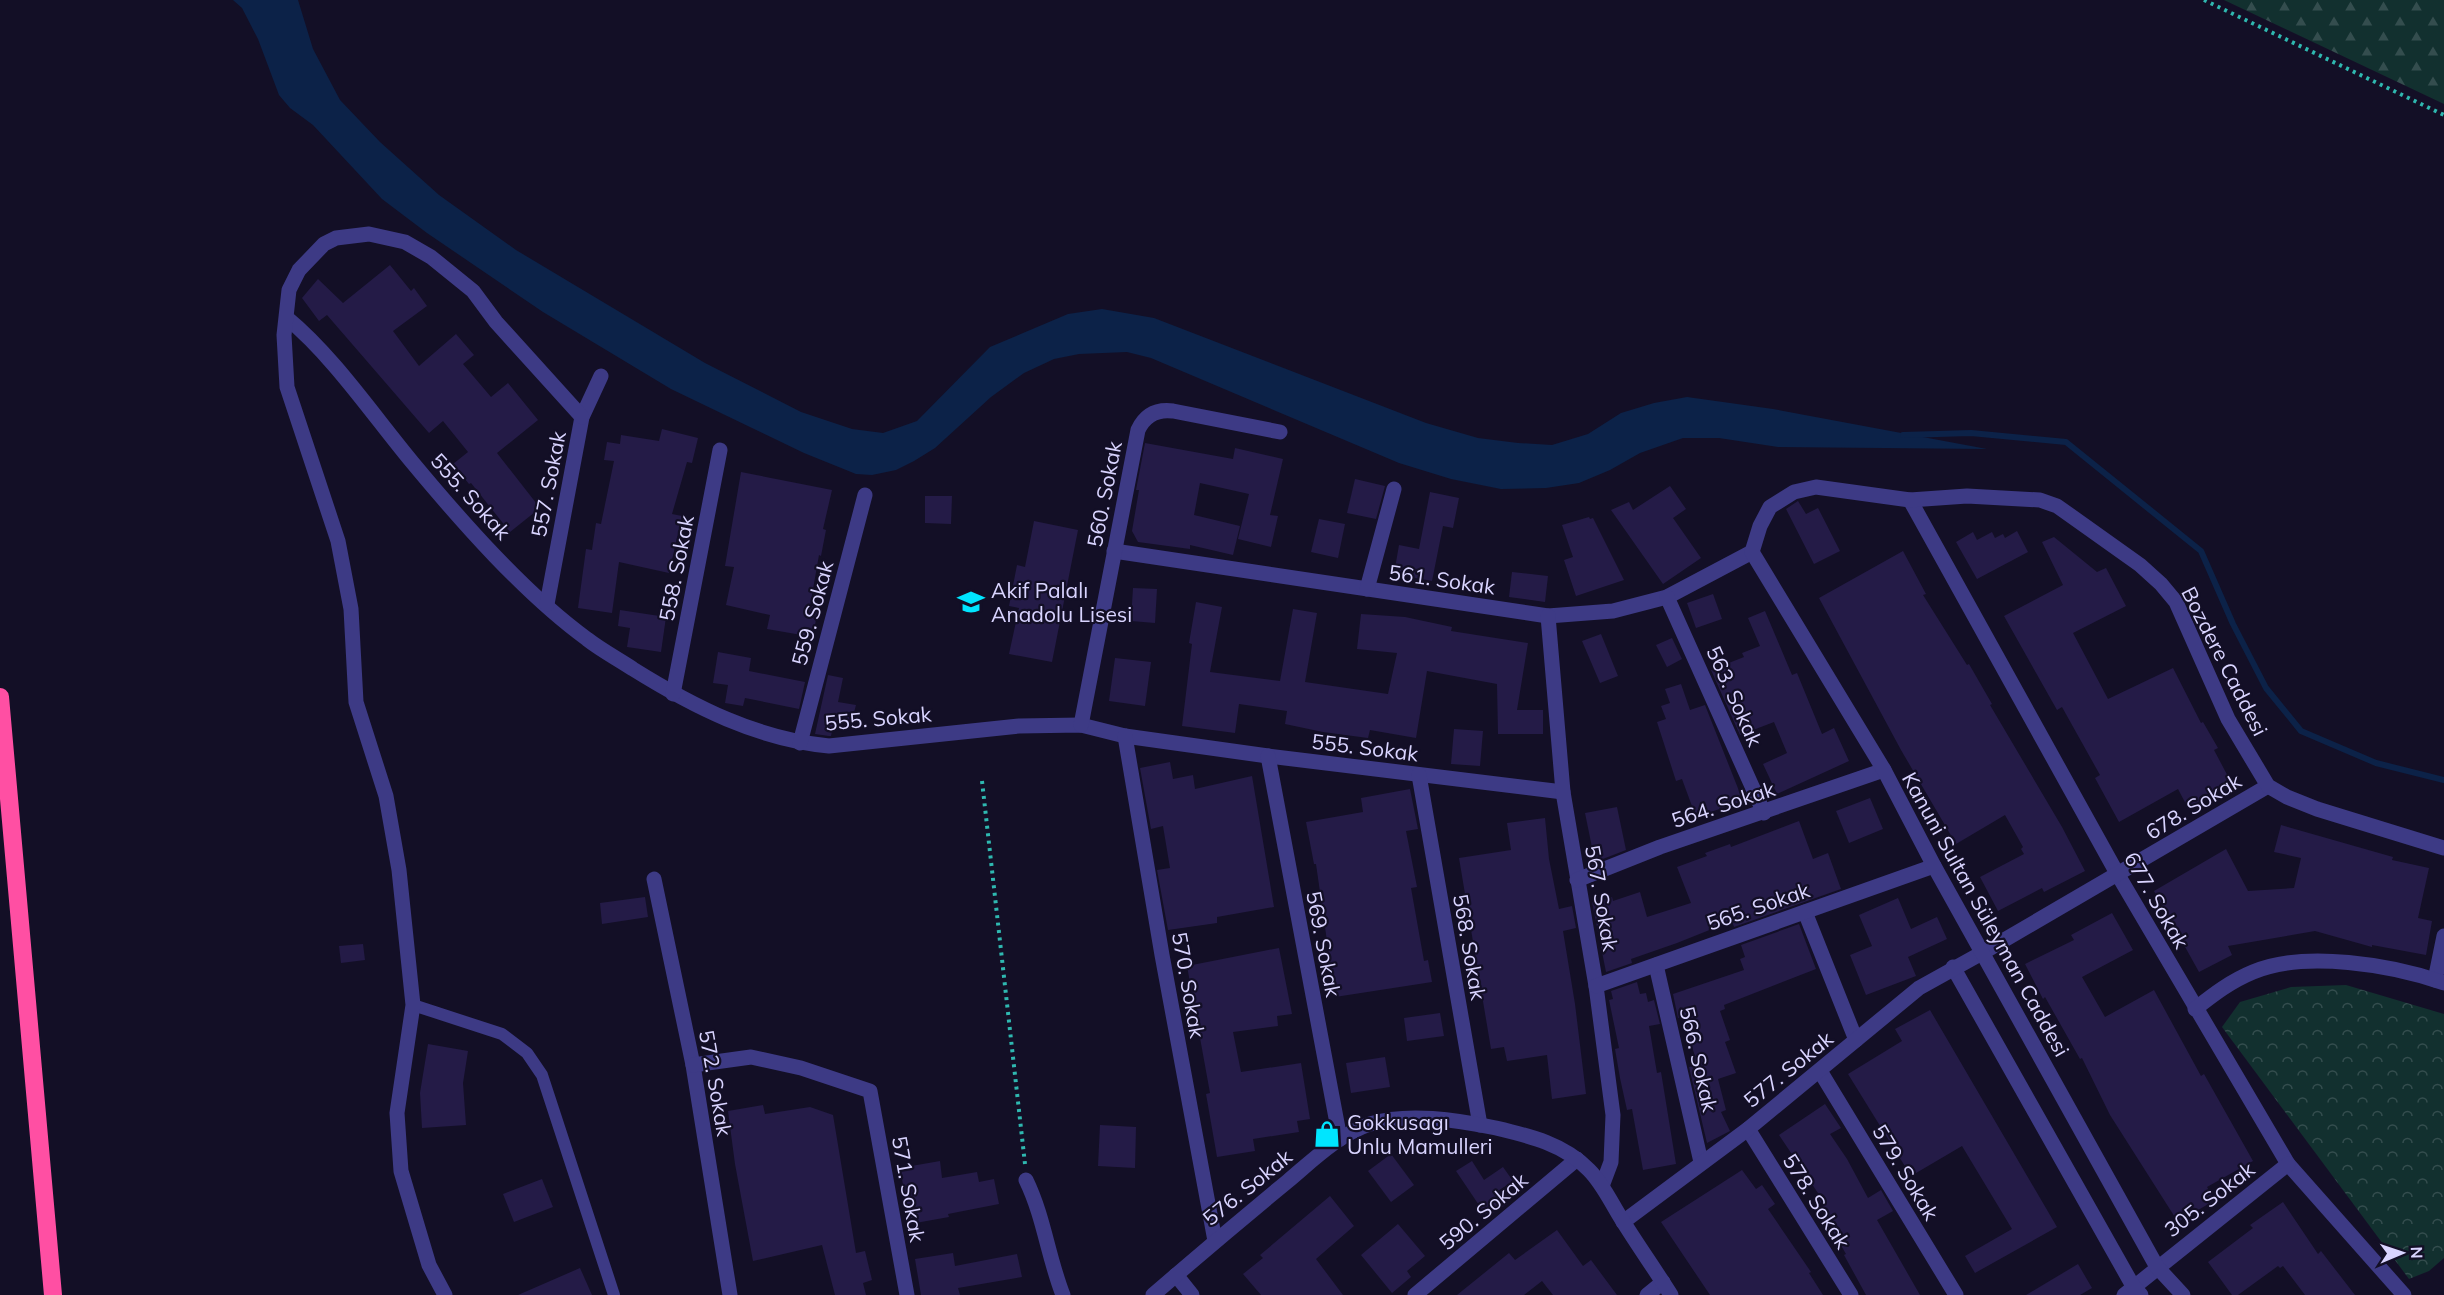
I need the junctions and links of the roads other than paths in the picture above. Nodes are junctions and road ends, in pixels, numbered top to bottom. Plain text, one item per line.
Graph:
1 (286, 318) junction
2 (601, 376) dead end
3 (582, 417) junction
4 (1280, 432) dead end
5 (720, 450) dead end
6 (1394, 489) dead end
7 (865, 495) dead end
8 (1910, 500) junction
9 (1114, 551) junction
10 (1752, 552) junction
11 (1367, 589) junction
12 (1667, 597) junction
13 (547, 604) junction
14 (1548, 616) junction
15 (673, 694) junction
16 (0, 697) edge
17 (1081, 726) junction
18 (1125, 736) junction
19 (800, 743) junction
20 (1268, 756) junction
21 (1884, 770) junction
22 (1419, 775) junction
23 (2268, 786) junction
24 (1563, 792) junction
25 (1764, 813) junction
26 (2444, 848) edge
27 (1934, 866) junction
28 (2118, 875) junction
29 (654, 879) dead end
30 (1577, 880) junction
31 (1805, 912) junction
32 (2444, 936) edge
33 (1982, 953) junction
34 (1656, 965) junction
35 (1953, 968) junction
36 (2439, 981) edge
37 (1596, 986) junction
38 (413, 1005) junction
39 (2195, 1009) junction
40 (1856, 1040) junction
41 (693, 1065) junction
42 (1820, 1071) junction
43 (1480, 1125) junction
44 (1748, 1129) junction
45 (1340, 1139) junction
46 (1577, 1159) junction
47 (1701, 1162) junction
48 (2288, 1164) junction
49 (44, 1178) junction
50 (1026, 1180) road end
51 (1602, 1186) junction
52 (1623, 1222) junction
53 (1215, 1241) junction
54 (2157, 1267) junction
55 (1176, 1275) junction
56 (1667, 1288) edge
57 (2133, 1292) edge
58 (53, 1295) edge
59 (58, 1295) edge
60 (445, 1295) edge
61 (614, 1295) edge
62 (730, 1295) edge
63 (907, 1295) edge
64 (1063, 1295) edge
65 (1154, 1295) edge
66 (1192, 1295) edge
67 (1415, 1295) edge
68 (1647, 1295) edge
69 (1851, 1295) edge
70 (1956, 1295) edge
71 (2183, 1295) edge
72 (2404, 1295) edge

1 - 3 street
1 - 13 street, 555. Sokak
1 - 38 street
2 - 3 street, 557. Sokak
3 - 13 street, 557. Sokak
4 - 9 street, 560. Sokak
5 - 15 street, 558. Sokak
6 - 11 street
7 - 19 street, 559. Sokak
8 - 10 street, Bozdere Caddesi
8 - 23 street, Bozdere Caddesi
8 - 28 street, 677. Sokak
9 - 11 street, 561. Sokak
9 - 17 street, 560. Sokak
10 - 12 street, 561. Sokak
10 - 21 street, Kanuni Sultan Süleyman Caddesi
11 - 14 street, 561. Sokak
12 - 14 street, 561. Sokak
12 - 25 street, 563. Sokak
13 - 15 street, 555. Sokak
14 - 24 street, 567. Sokak
15 - 19 street, 555. Sokak
16 - 49 highway
17 - 18 street, 555. Sokak
17 - 19 street, 555. Sokak
18 - 20 street, 555. Sokak
18 - 53 street, 570. Sokak
20 - 22 street, 555. Sokak
20 - 45 street, 569. Sokak
21 - 25 street, 564. Sokak
21 - 27 street, Kanuni Sultan Süleyman Caddesi
22 - 24 street, 555. Sokak
22 - 43 street, 568. Sokak
23 - 26 street
23 - 28 street, 678. Sokak
24 - 30 street, 567. Sokak
25 - 30 street, 564. Sokak
27 - 31 street, 565. Sokak
27 - 33 street, Kanuni Sultan Süleyman Caddesi
28 - 33 street, 678. Sokak
28 - 39 street, 677. Sokak
29 - 41 street, 572. Sokak
30 - 37 street, 567. Sokak
31 - 34 street, 565. Sokak
31 - 40 street
32 - 36 street
33 - 35 street, 577. Sokak
33 - 54 street, Kanuni Sultan Süleyman Caddesi
34 - 37 street, 565. Sokak
34 - 47 street, 566. Sokak
35 - 40 street, 577. Sokak
35 - 57 street
36 - 39 street
37 - 51 street, 567. Sokak
38 - 60 street
38 - 61 lane
39 - 48 street, 677. Sokak
40 - 42 street, 577. Sokak
41 - 62 street, 572. Sokak
41 - 63 street, 571. Sokak
42 - 44 street, 577. Sokak
42 - 70 street, 579. Sokak
43 - 45 street, 576. Sokak
43 - 46 street, 576. Sokak
44 - 47 street, 577. Sokak
44 - 69 street, 578. Sokak
45 - 53 street, 576. Sokak
46 - 51 street, 576. Sokak
46 - 67 street, 590. Sokak
47 - 52 street, 577. Sokak
48 - 54 street, 305. Sokak
48 - 72 street, 677. Sokak
49 - 58 highway
49 - 59 lane
50 - 64 street
51 - 52 street, 576. Sokak
52 - 56 street, 576. Sokak
53 - 55 street, 576. Sokak
54 - 57 street, 305. Sokak
54 - 71 street, Kanuni Sultan Süleyman Caddesi
55 - 65 street, 576. Sokak
55 - 66 street
56 - 68 street

